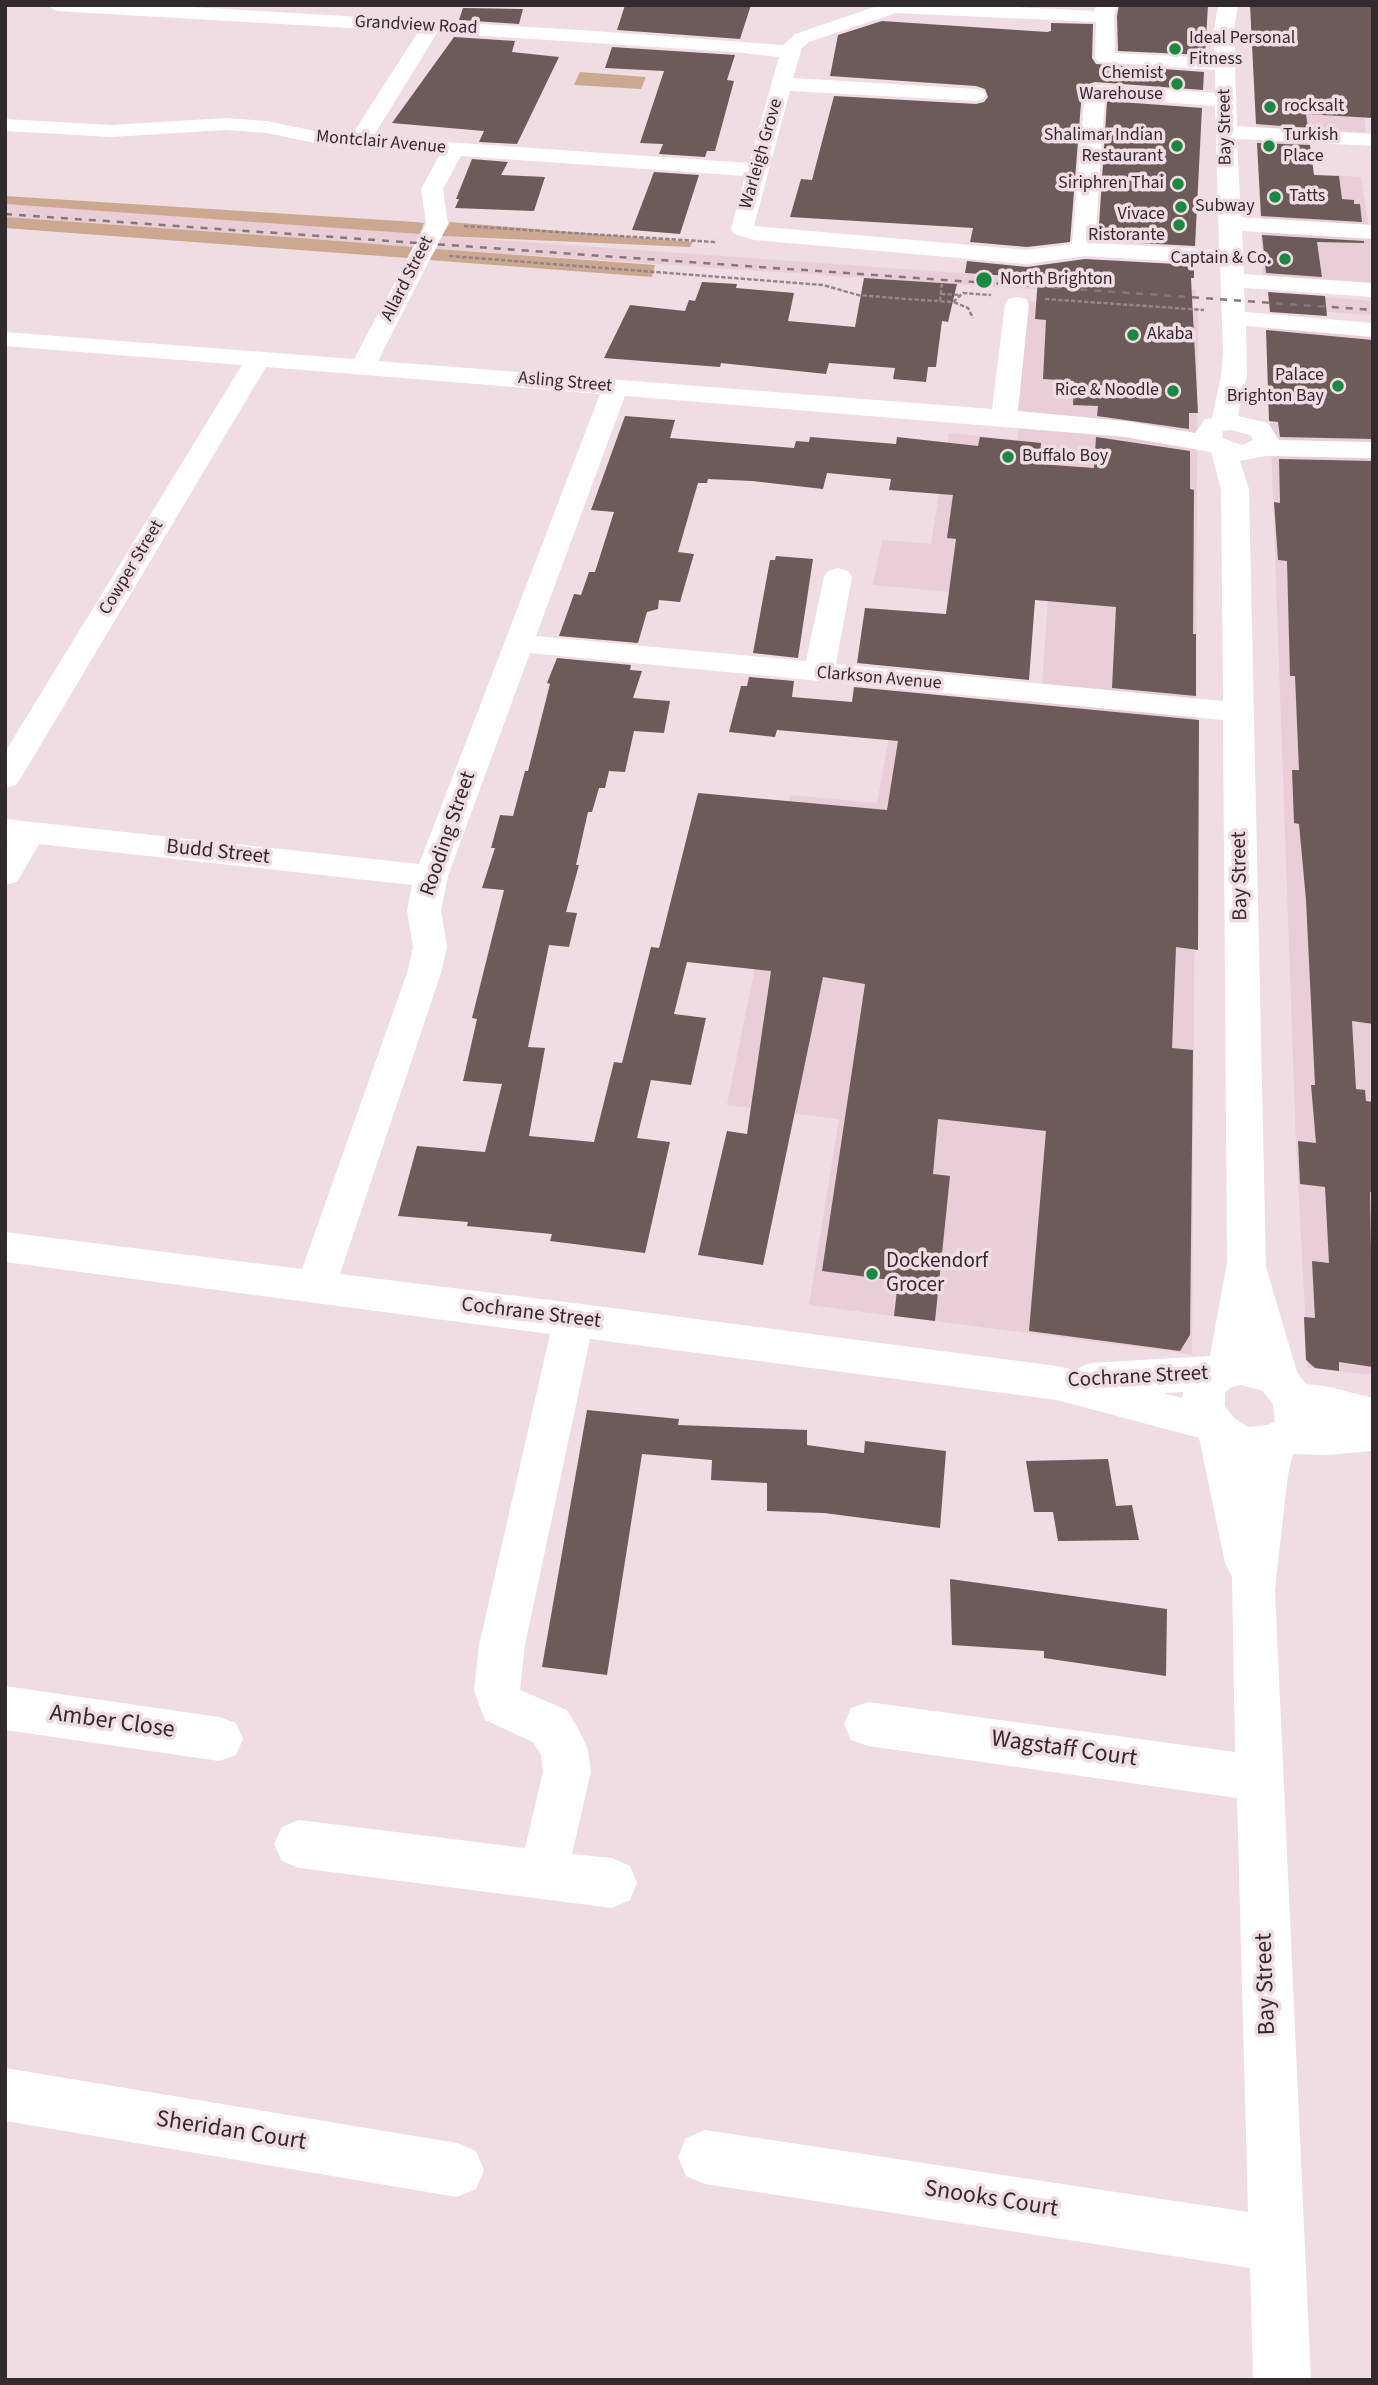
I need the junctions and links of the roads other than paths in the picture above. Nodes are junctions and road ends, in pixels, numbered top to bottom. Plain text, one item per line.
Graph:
1 (56, 5) edge
2 (1227, 5) edge
3 (1105, 10) edge
4 (294, 12) edge
5 (572, 17) dead end
6 (430, 27) junction
7 (563, 35) junction
8 (792, 49) junction
9 (1225, 65) junction
10 (781, 84) junction
11 (976, 95) dead end
12 (1226, 100) junction
13 (5, 125) edge
14 (1226, 132) junction
15 (1373, 140) edge
16 (358, 143) junction
17 (453, 150) junction
18 (757, 170) junction
19 (1229, 223) junction
20 (1373, 232) edge
21 (1085, 249) junction
22 (1231, 269) junction
23 (1373, 290) edge
24 (1010, 300) road end
25 (1233, 315) junction
26 (1373, 330) edge
27 (5, 339) edge
28 (258, 359) junction
29 (362, 367) junction
30 (615, 387) junction
31 (1004, 418) junction
32 (1236, 438) junction
33 (1373, 450) edge
34 (838, 577) dead end
35 (519, 643) junction
36 (818, 673) junction
37 (1239, 712) junction
38 (5, 778) edge
39 (17, 831) edge
40 (5, 874) edge
41 (431, 876) junction
42 (5, 1247) edge
43 (1247, 1262) junction
44 (316, 1286) junction
45 (574, 1319) junction
46 (1224, 1372) junction
47 (1057, 1382) junction
48 (1284, 1414) junction
49 (1373, 1416) edge
50 (1216, 1428) junction
51 (1373, 1433) edge
52 (1253, 1589) junction
53 (5, 1708) edge
54 (868, 1724) dead end
55 (219, 1739) dead end
56 (1260, 1778) junction
57 (299, 1844) dead end
58 (542, 1874) junction
59 (612, 1883) dead end
60 (5, 2094) edge
61 (705, 2157) dead end
62 (457, 2170) dead end
63 (1277, 2244) junction
64 (1282, 2380) edge

1 - 4 street, Grandview Road
2 - 9 street, Bay Street
3 - 8 street
3 - 9 street
4 - 6 street, Grandview Road
5 - 7 street
6 - 7 street, Grandview Road
6 - 16 street
7 - 8 street, Grandview Road
8 - 10 street, Warleigh Grove
9 - 12 street, Bay Street
10 - 11 street
10 - 18 street, Warleigh Grove
12 - 14 street, Bay Street
12 - 21 street
13 - 16 street, Montclair Avenue
14 - 15 street
14 - 19 street, Bay Street
16 - 17 street, Montclair Avenue
17 - 18 street, Montclair Avenue
17 - 29 street, Allard Street
18 - 21 street, Warleigh Grove
19 - 20 street
19 - 22 street, Bay Street
21 - 22 street, Warleigh Grove
22 - 23 street, Warleigh Grove
22 - 25 street, Bay Street
24 - 31 street
25 - 26 street
25 - 32 street, Bay Street
27 - 28 street, Asling Street
28 - 29 street, Asling Street
28 - 38 street, Cowper Street
29 - 30 street, Asling Street
30 - 31 street, Asling Street
30 - 35 street, Rooding Street
31 - 32 street, Asling Street
32 - 33 street, Asling Street
32 - 37 street, Bay Street
34 - 36 street
35 - 36 street, Clarkson Avenue
35 - 41 street, Rooding Street
36 - 37 street, Clarkson Avenue
37 - 43 street, Bay Street
39 - 40 street
39 - 41 street, Budd Street
41 - 44 street, Rooding Street
42 - 44 street, Cochrane Street
43 - 46 street, Bay Street
43 - 48 street, Bay Street
44 - 45 street, Cochrane Street
45 - 47 street, Cochrane Street
45 - 58 street
46 - 47 street, Cochrane Street
46 - 48 street
46 - 50 street
47 - 50 street, Cochrane Street
48 - 49 street
48 - 50 street
48 - 51 street
48 - 52 street, Bay Street
50 - 52 street, Bay Street
52 - 56 street, Bay Street
53 - 55 street, Amber Close
54 - 56 street, Wagstaff Court
56 - 63 street, Bay Street
57 - 58 street
58 - 59 street
60 - 62 street, Sheridan Court
61 - 63 street, Snooks Court
63 - 64 street, Bay Street

